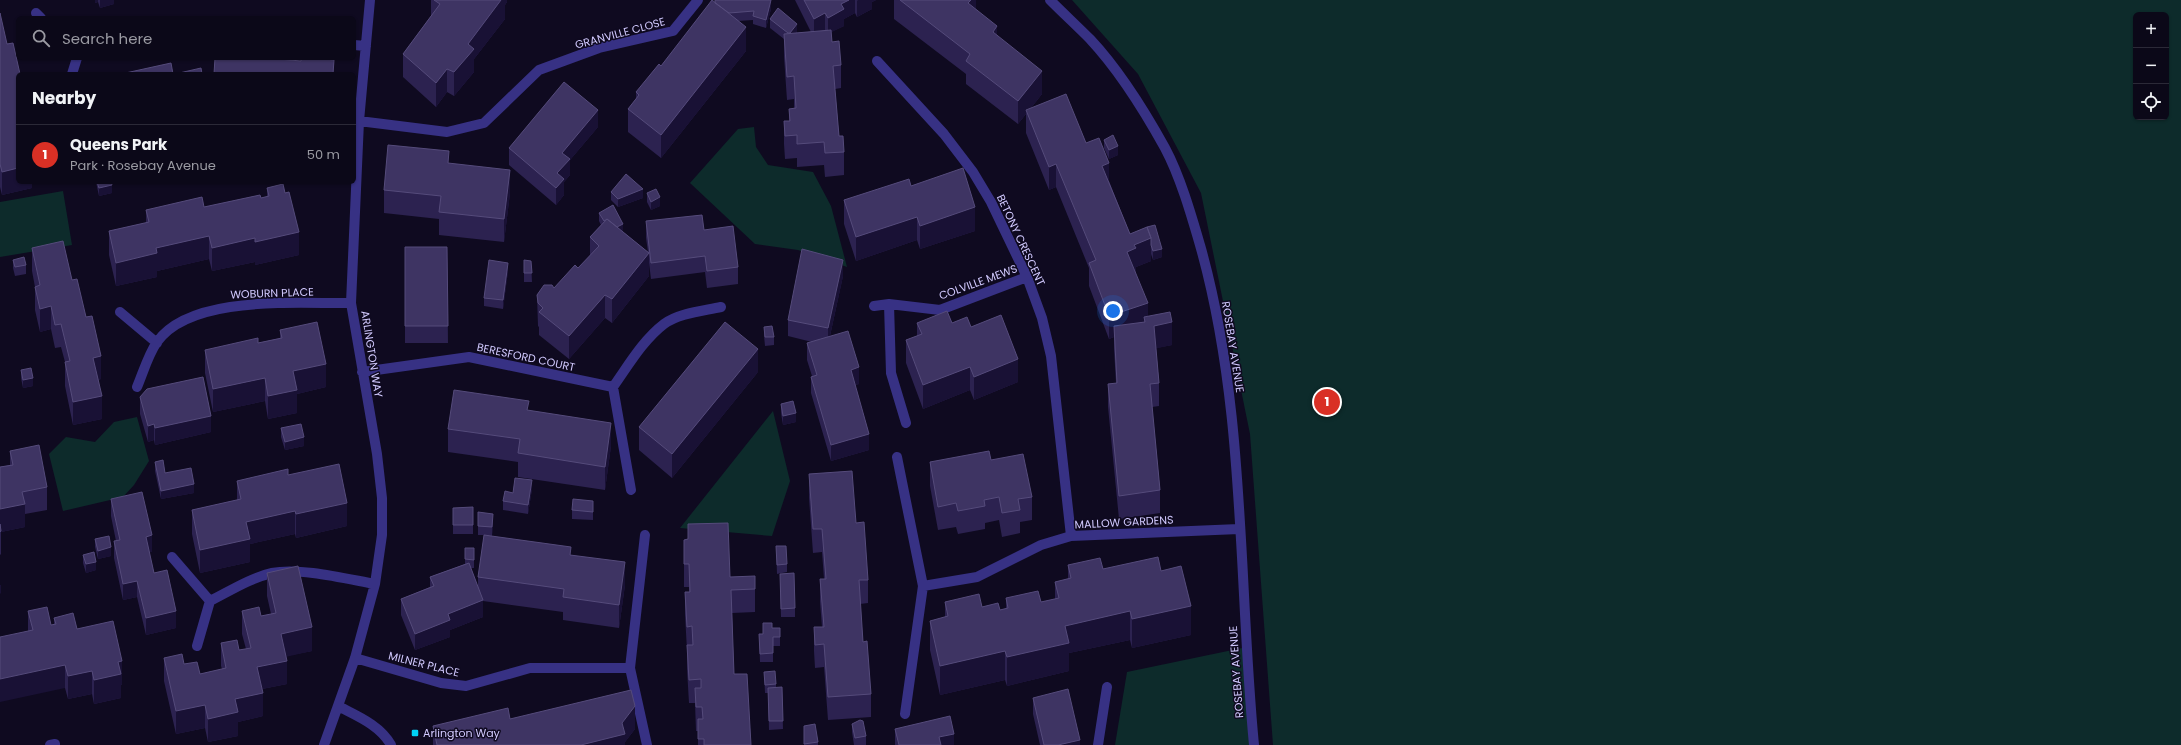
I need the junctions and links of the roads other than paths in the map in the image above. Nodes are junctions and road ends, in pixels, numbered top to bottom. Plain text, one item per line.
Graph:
1 (370, 0) edge
2 (698, 0) edge
3 (1050, 0) edge
4 (356, 45) edge
5 (366, 46) junction
6 (76, 60) edge
7 (877, 61) dead end
8 (73, 72) edge
9 (359, 121) junction
10 (1027, 277) junction
11 (351, 303) junction
12 (889, 304) junction
13 (874, 306) dead end
14 (721, 307) dead end
15 (120, 312) dead end
16 (157, 343) junction
17 (362, 372) junction
18 (137, 387) dead end
19 (613, 387) junction
20 (906, 423) dead end
21 (897, 457) dead end
22 (631, 490) dead end
23 (1239, 529) junction
24 (645, 535) dead end
25 (1071, 536) junction
26 (172, 557) dead end
27 (375, 584) junction
28 (923, 586) junction
29 (210, 601) junction
30 (197, 646) dead end
31 (355, 658) junction
32 (630, 668) junction
33 (1107, 687) dead end
34 (338, 706) junction
35 (905, 714) dead end
36 (324, 745) edge
37 (391, 745) edge
38 (647, 745) edge
39 (1098, 745) edge
40 (1254, 745) edge

1 - 5 street, ARLINGTON WAY
2 - 9 street, GRANVILLE CLOSE
3 - 23 street, ROSEBAY AVENUE
4 - 5 street
5 - 9 street, ARLINGTON WAY
6 - 8 street
7 - 10 street, BETONY CRESCENT
9 - 11 street, ARLINGTON WAY
10 - 12 street, COLVILLE MEWS
10 - 25 street, BETONY CRESCENT
11 - 16 street, WOBURN PLACE
11 - 17 street, ARLINGTON WAY
12 - 13 street, COLVILLE MEWS
12 - 20 street
14 - 19 street
15 - 16 street
16 - 18 street, WOBURN PLACE
17 - 19 street, BERESFORD COURT
17 - 27 street, ARLINGTON WAY
19 - 22 street
21 - 28 street
23 - 25 street, MALLOW GARDENS
23 - 40 street, ROSEBAY AVENUE
24 - 32 street
25 - 28 street, MALLOW GARDENS
26 - 29 street
27 - 29 street
27 - 31 street, ARLINGTON WAY
28 - 35 street
29 - 30 street
31 - 32 street, MILNER PLACE
31 - 34 street, ARLINGTON WAY
32 - 38 street
33 - 39 street
34 - 36 street, ARLINGTON WAY
34 - 37 street

